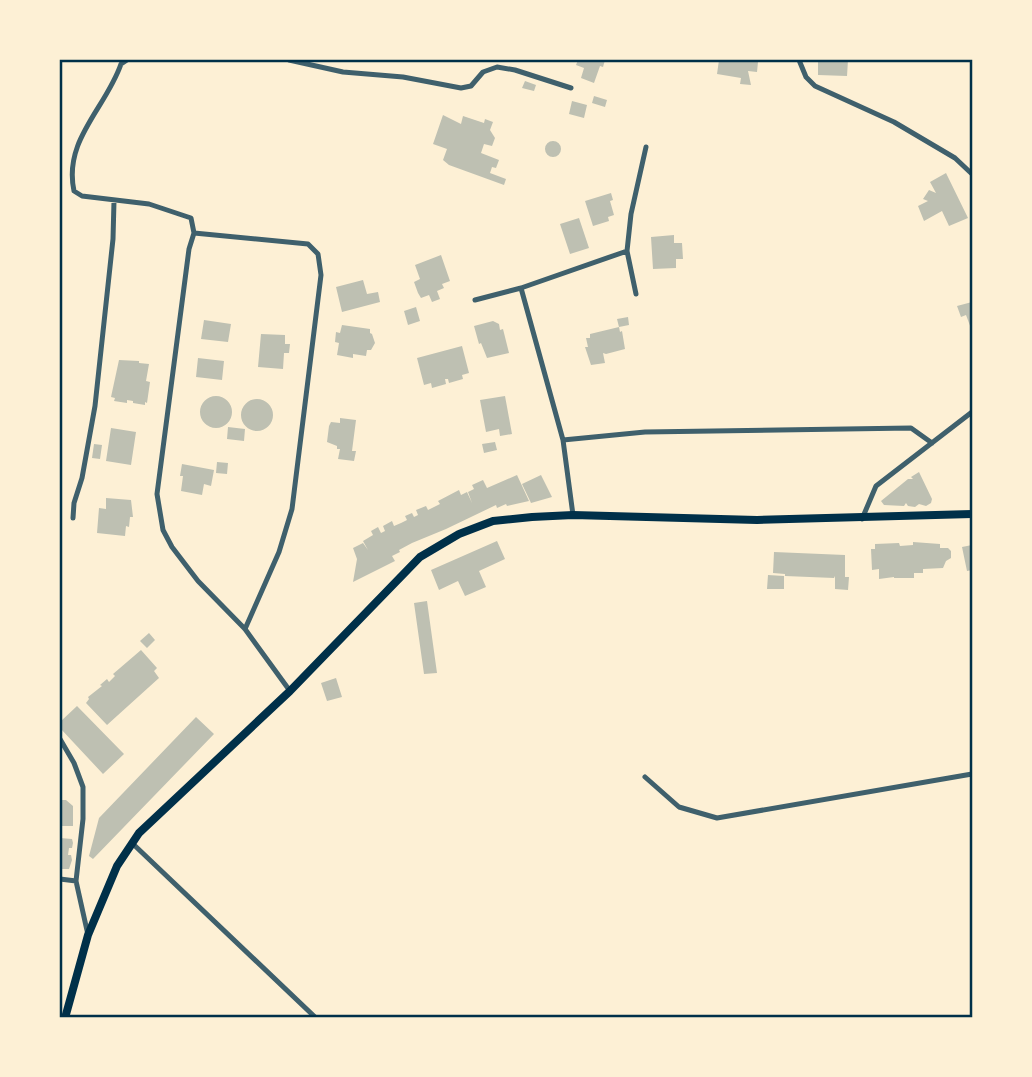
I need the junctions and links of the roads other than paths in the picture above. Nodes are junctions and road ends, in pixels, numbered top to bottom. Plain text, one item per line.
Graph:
1 (113, 60) edge
2 (127, 60) edge
3 (289, 60) edge
4 (799, 60) edge
5 (121, 64) junction
6 (571, 88) dead end
7 (646, 147) dead end
8 (972, 174) edge
9 (114, 201) junction
10 (194, 233) junction
11 (627, 251) junction
12 (521, 288) junction
13 (636, 295) dead end
14 (475, 300) dead end
15 (972, 412) edge
16 (563, 440) junction
17 (932, 443) junction
18 (972, 514) edge
19 (573, 515) junction
20 (74, 518) dead end
21 (862, 519) junction
22 (245, 629) junction
23 (290, 691) junction
24 (60, 739) edge
25 (972, 774) edge
26 (645, 778) dead end
27 (132, 843) junction
28 (60, 879) edge
29 (76, 881) junction
30 (88, 935) junction
31 (65, 1017) edge
32 (316, 1017) edge

1 - 5 street
2 - 5 street
3 - 6 street
4 - 8 street
5 - 9 street
7 - 11 street
9 - 10 street
9 - 20 street
10 - 22 street
10 - 22 street
11 - 12 street
11 - 13 street
12 - 14 street
12 - 16 street
15 - 17 street
16 - 17 street
16 - 19 street
17 - 21 street
18 - 21 main road
19 - 21 main road
19 - 23 main road
22 - 23 street
23 - 27 main road
24 - 29 street
25 - 26 street
27 - 30 main road
27 - 32 street
28 - 29 street
29 - 30 street
30 - 31 main road

